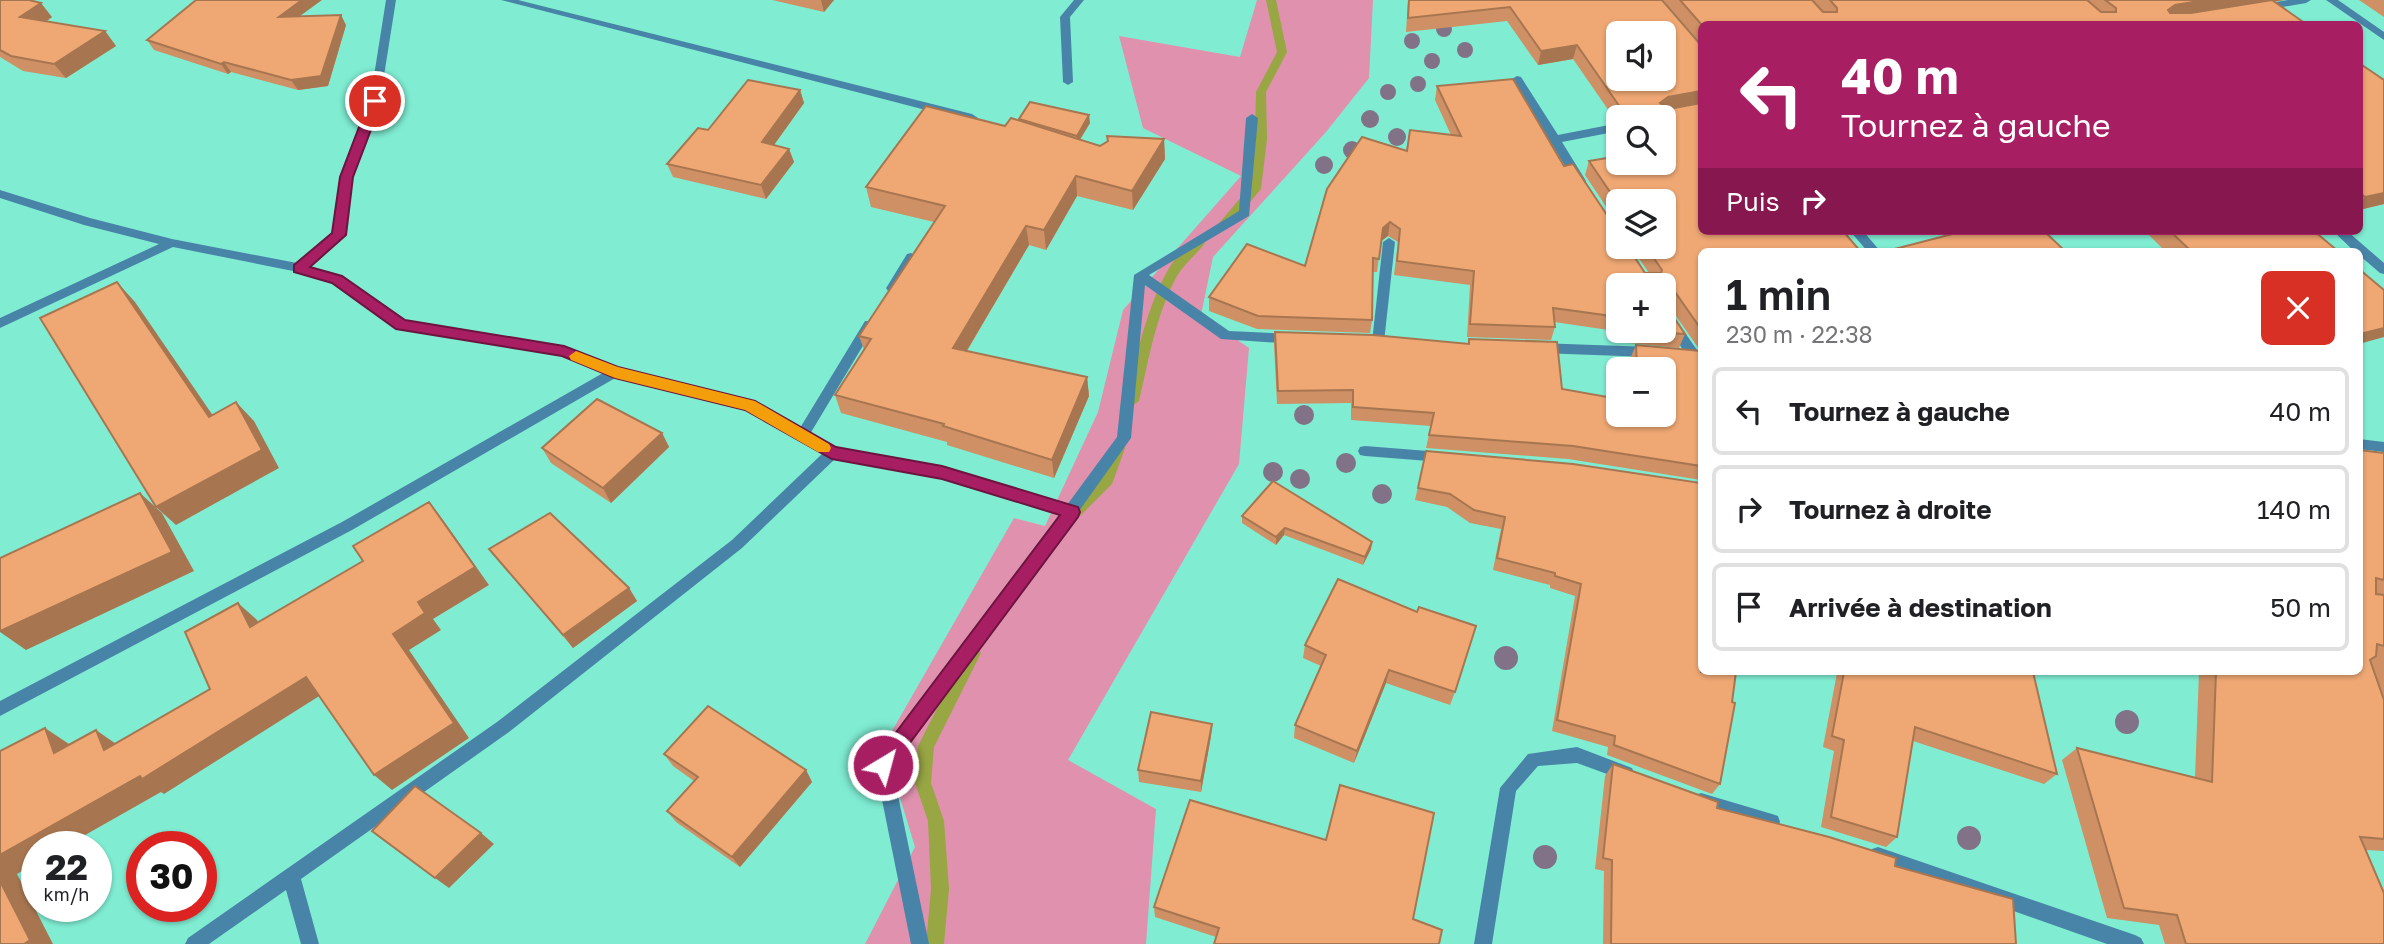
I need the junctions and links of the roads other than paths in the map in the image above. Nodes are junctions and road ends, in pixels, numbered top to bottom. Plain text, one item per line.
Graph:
1 (391, 0) edge
2 (506, 0) edge
3 (1079, 0) edge
4 (2306, 0) edge
5 (2331, 0) edge
6 (2243, 11) edge
7 (2361, 21) edge
8 (2363, 22) edge
9 (2384, 37) edge
10 (1517, 79) edge
11 (1068, 82) dead end
12 (1252, 118) dead end
13 (983, 121) edge
14 (1606, 130) edge
15 (1553, 140) junction
16 (0, 194) edge
17 (1589, 196) edge
18 (1860, 235) edge
19 (2344, 235) edge
20 (1390, 242) edge
21 (172, 243) junction
22 (1871, 248) edge
23 (2359, 248) edge
24 (2363, 252) edge
25 (911, 257) edge
26 (299, 268) junction
27 (2384, 270) edge
28 (1140, 275) junction
29 (0, 323) edge
30 (1676, 335) edge
31 (1309, 339) edge
32 (1378, 342) edge
33 (1525, 347) edge
34 (1686, 355) edge
35 (615, 372) junction
36 (802, 436) junction
37 (2363, 444) edge
38 (2384, 447) edge
39 (1365, 451) dead end
40 (832, 453) junction
41 (1460, 459) edge
42 (1072, 512) junction
43 (0, 709) edge
44 (1640, 778) edge
45 (1691, 797) edge
46 (1789, 827) edge
47 (1863, 850) edge
48 (291, 876) junction
49 (194, 944) edge
50 (310, 944) edge
51 (920, 944) edge
52 (1483, 944) edge
53 (2135, 944) edge

1 - 26 street
2 - 13 street
3 - 11 street
4 - 6 street
5 - 7 street
8 - 9 street
10 - 15 street
12 - 28 street
14 - 15 street
15 - 17 street
16 - 21 street
18 - 22 street
19 - 23 street
20 - 32 street
21 - 26 street
21 - 29 street
24 - 27 street
25 - 36 street
26 - 35 street
28 - 31 street
28 - 42 street
30 - 34 street
33 - 34 street
35 - 36 street
35 - 43 street
36 - 40 street
37 - 38 street
39 - 41 street
40 - 42 street
40 - 48 street
42 - 51 street
44 - 52 street
45 - 46 street
47 - 53 street
48 - 49 street
48 - 50 street

